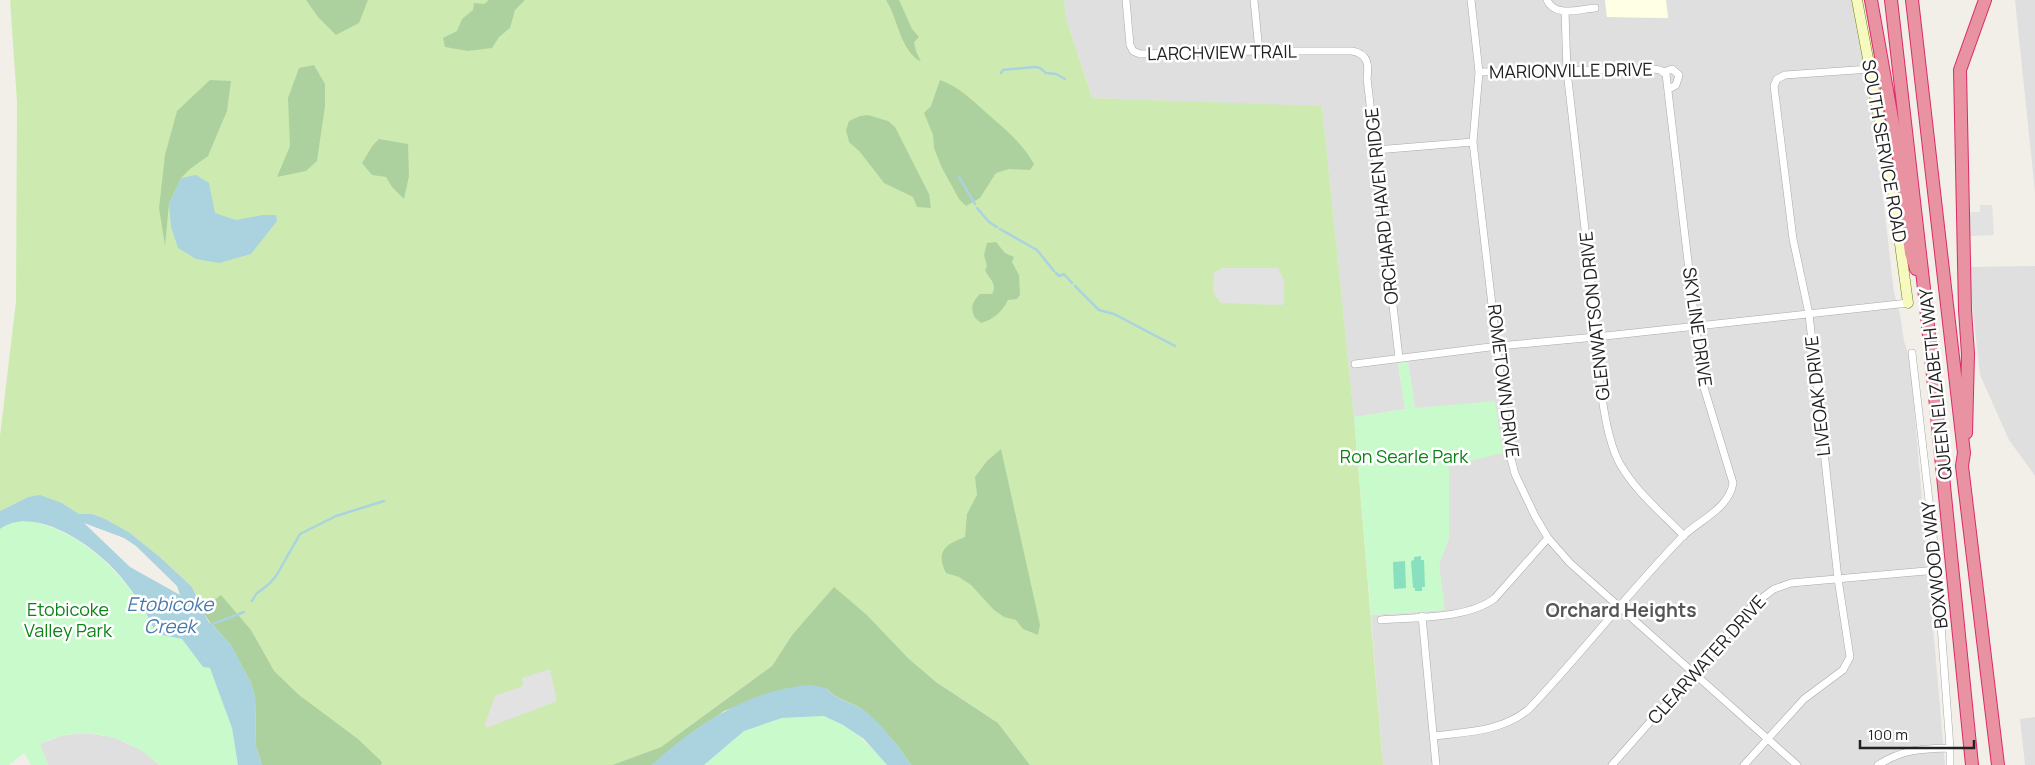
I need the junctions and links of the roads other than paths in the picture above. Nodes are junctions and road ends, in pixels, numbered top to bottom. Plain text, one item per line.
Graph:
1 (1126, 0) edge
2 (1254, 0) edge
3 (1471, 0) edge
4 (1547, 0) edge
5 (1857, 0) edge
6 (1871, 0) edge
7 (1892, 0) edge
8 (1912, 0) edge
9 (1985, 0) edge
10 (1595, 8) dead end
11 (1565, 11) junction
12 (1259, 51) junction
13 (1362, 55) joint
14 (1870, 69) junction
15 (1567, 71) junction
16 (1479, 72) junction
17 (1664, 72) junction
18 (1669, 89) junction
19 (1473, 142) junction
20 (1376, 150) junction
21 (1908, 303) joint
22 (1926, 306) junction
23 (1809, 314) junction
24 (1696, 325) junction
25 (1596, 337) junction
26 (1498, 346) junction
27 (1912, 353) dead end
28 (1399, 358) junction
29 (1355, 364) dead end
30 (1964, 453) junction
31 (1684, 536) junction
32 (1548, 538) junction
33 (1937, 570) junction
34 (1838, 579) junction
35 (1619, 607) junction
36 (1422, 616) junction
37 (1381, 620) dead end
38 (1694, 673) junction
39 (1433, 736) junction
40 (1767, 739) junction
41 (1950, 748) junction
42 (1436, 765) edge
43 (1612, 765) edge
44 (1744, 765) edge
45 (1797, 765) edge
46 (1878, 765) edge
47 (1950, 765) edge
48 (1972, 765) edge
49 (1998, 765) edge

1 - 12 street, LARCHVIEW TRAIL
2 - 12 street
3 - 16 street, ROMETOWN DRIVE
4 - 11 street
5 - 14 main road, SOUTH SERVICE ROAD
6 - 22 highway
7 - 22 highway, QUEEN ELIZABETH WAY
8 - 30 highway, QUEEN ELIZABETH WAY
9 - 30 highway
10 - 11 street
11 - 15 street, GLENWATSON DRIVE
12 - 13 street, LARCHVIEW TRAIL
13 - 20 street, ORCHARD HAVEN RIDGE
14 - 21 main road, SOUTH SERVICE ROAD
14 - 23 street, LIVEOAK DRIVE
15 - 16 street, MARIONVILLE DRIVE
15 - 17 street, MARIONVILLE DRIVE
15 - 25 street, GLENWATSON DRIVE
16 - 19 street, ROMETOWN DRIVE
17 - 18 street, SKYLINE DRIVE
17 - 18 street, SKYLINE DRIVE
18 - 24 street, SKYLINE DRIVE
19 - 20 street
19 - 26 street, ROMETOWN DRIVE
20 - 28 street, ORCHARD HAVEN RIDGE
21 - 23 street
22 - 48 highway, QUEEN ELIZABETH WAY
23 - 24 street
23 - 34 street, LIVEOAK DRIVE
24 - 25 street
24 - 31 street, SKYLINE DRIVE
25 - 26 street
25 - 31 street, GLENWATSON DRIVE
26 - 28 street
26 - 32 street, ROMETOWN DRIVE
27 - 33 street, BOXWOOD WAY
28 - 29 street
30 - 49 highway, QUEEN ELIZABETH WAY
31 - 35 street, SKYLINE DRIVE
32 - 35 street, ROMETOWN DRIVE
32 - 36 street
33 - 34 street, CLEARWATER DRIVE
33 - 41 street, BOXWOOD WAY
34 - 38 street, CLEARWATER DRIVE
34 - 40 street, LIVEOAK DRIVE
35 - 38 street, ROMETOWN DRIVE
35 - 39 street, SKYLINE DRIVE
36 - 37 street
36 - 39 street
38 - 40 street, ROMETOWN DRIVE
38 - 43 street, CLEARWATER DRIVE
39 - 42 street
40 - 44 street, LIVEOAK DRIVE
40 - 45 street, ROMETOWN DRIVE
41 - 46 street
41 - 47 street, BOXWOOD WAY

